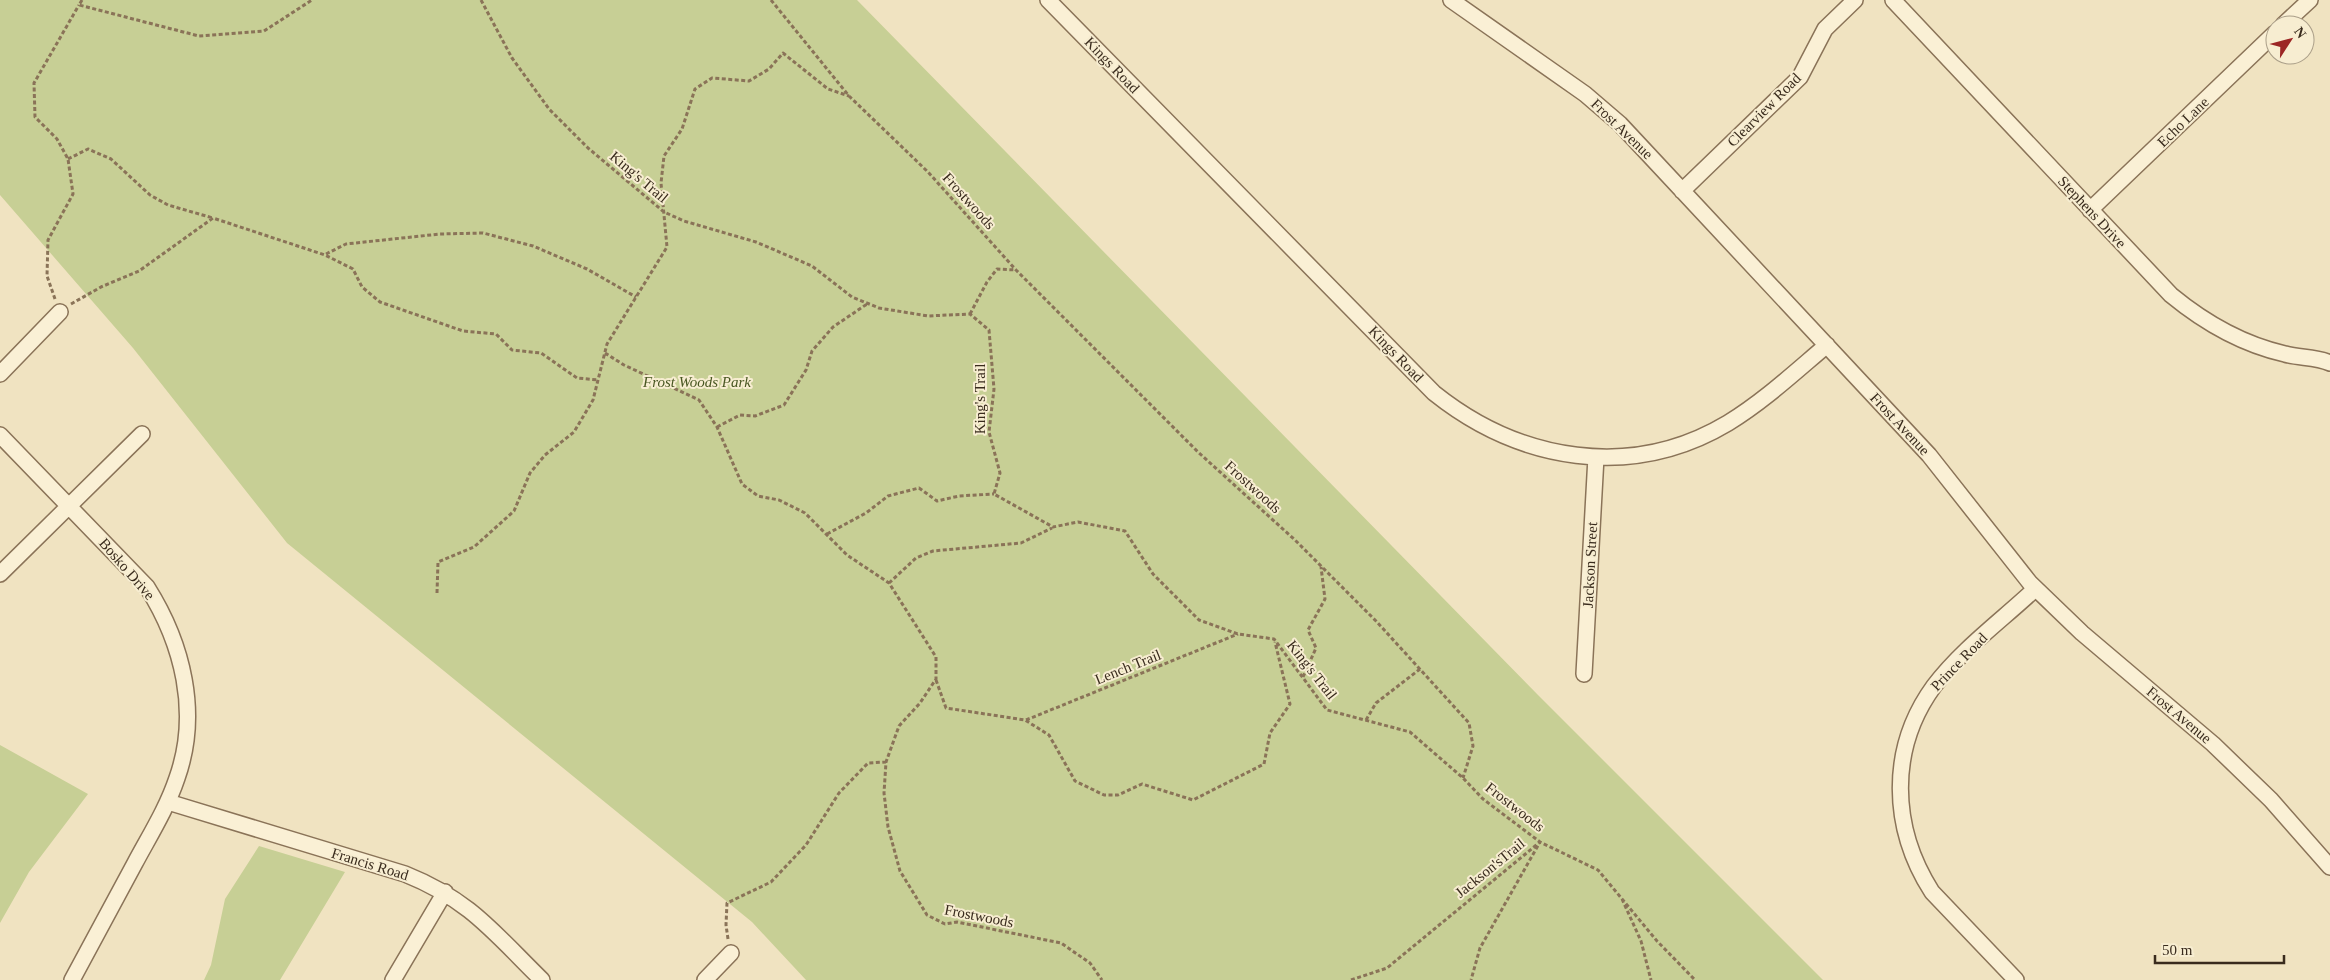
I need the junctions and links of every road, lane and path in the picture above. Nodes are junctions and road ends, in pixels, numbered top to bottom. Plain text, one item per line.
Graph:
1 (82, 0) edge
2 (312, 0) edge
3 (481, 0) edge
4 (771, 0) edge
5 (1048, 0) edge
6 (1451, 0) edge
7 (1855, 0) edge
8 (1893, 0) edge
9 (2310, 0) edge
10 (79, 5) junction
11 (2294, 15) edge
12 (2265, 43) edge
13 (849, 96) junction
14 (68, 159) junction
15 (1682, 191) junction
16 (2090, 210) junction
17 (664, 212) junction
18 (214, 218) junction
19 (325, 255) junction
20 (1016, 270) junction
21 (636, 297) junction
22 (868, 304) junction
23 (60, 312) junction
24 (970, 314) junction
25 (1827, 346) junction
26 (605, 353) junction
27 (2330, 363) edge
28 (0, 374) edge
29 (598, 380) junction
30 (717, 427) junction
31 (142, 434) dead end
32 (0, 435) edge
33 (1596, 457) junction
34 (994, 494) junction
35 (69, 506) junction
36 (1053, 527) junction
37 (826, 534) junction
38 (1321, 566) junction
39 (0, 574) edge
40 (889, 584) junction
41 (2035, 589) junction
42 (437, 593) dead end
43 (1238, 634) junction
44 (1274, 639) junction
45 (1420, 669) junction
46 (1584, 674) dead end
47 (1303, 678) junction
48 (936, 679) junction
49 (1025, 720) junction
50 (1366, 720) junction
51 (886, 762) junction
52 (1463, 778) junction
53 (168, 802) junction
54 (1540, 842) junction
55 (2330, 867) edge
56 (445, 892) junction
57 (1620, 894) junction
58 (731, 953) joint
59 (72, 980) edge
60 (394, 980) edge
61 (542, 980) edge
62 (705, 980) edge
63 (1102, 980) edge
64 (1351, 980) edge
65 (1471, 980) edge
66 (1651, 980) edge
67 (1695, 980) edge
68 (2016, 980) edge

1 - 10 path
2 - 10 path
3 - 17 path, King's Trail
4 - 13 path, Frostwoods
5 - 33 street, Kings Road
6 - 15 street, Frost Avenue
7 - 15 street, Clearview Road
8 - 16 street, Stephens Drive
9 - 11 street
10 - 14 path
12 - 16 street, Echo Lane
13 - 17 path
13 - 20 path, Frostwoods
14 - 18 path
14 - 23 path
15 - 25 street, Frost Avenue
16 - 27 street, Stephens Drive
17 - 21 path
17 - 22 path, King's Trail
18 - 19 path
18 - 23 path
19 - 21 path
19 - 29 path
20 - 24 path
20 - 38 path, Frostwoods
21 - 26 path
22 - 24 path, King's Trail
22 - 30 path
23 - 28 street
24 - 34 path, King's Trail
25 - 33 street, Kings Road
25 - 41 street, Frost Avenue
26 - 29 path
26 - 30 path
29 - 42 path
30 - 37 path
31 - 35 street
32 - 35 street, Bosko Drive
33 - 46 street, Jackson Street
34 - 36 path
34 - 37 path
35 - 39 street
35 - 53 street, Bosko Drive
36 - 40 path, King's Trail
36 - 43 path, King's Trail
37 - 40 path
38 - 45 path, Frostwoods
38 - 47 path
40 - 48 path
41 - 55 street, Frost Avenue
41 - 68 street, Prince Road
43 - 44 path, King's Trail
43 - 49 path, Lench Trail
44 - 47 path, King's Trail
44 - 49 path
45 - 50 path
45 - 52 path, Frostwoods
47 - 50 path, King's Trail
48 - 49 path
48 - 51 path, Frostwoods
50 - 52 path, King's Trail
51 - 58 path
51 - 63 path, Frostwoods
52 - 54 path, Frostwoods
53 - 56 street, Francis Road
53 - 59 street, Bosko Drive
54 - 57 path, Frostwoods
54 - 64 path, Jackson'sTrail
54 - 65 path, Jackson'sTrail
56 - 60 street
56 - 61 street, Francis Road
57 - 66 path
57 - 67 path, Frostwoods
58 - 62 street

